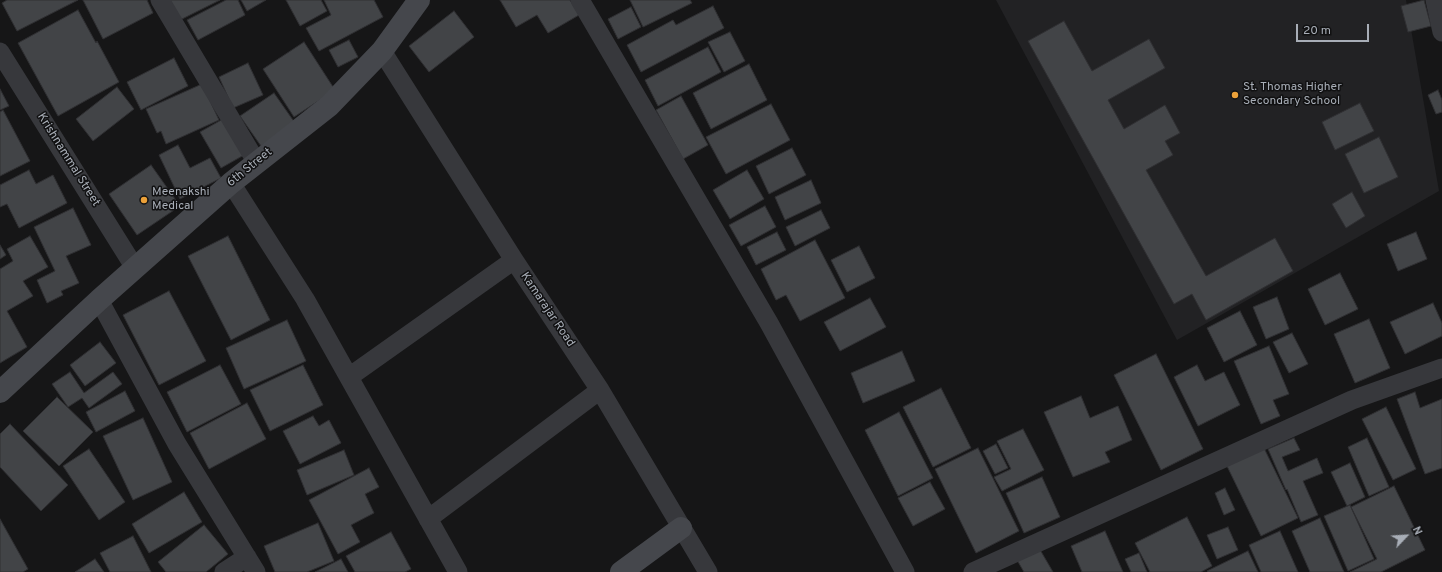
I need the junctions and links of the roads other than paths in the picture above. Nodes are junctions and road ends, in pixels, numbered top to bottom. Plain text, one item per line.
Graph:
1 (160, 0) edge
2 (419, 0) edge
3 (580, 0) edge
4 (1435, 0) edge
5 (1442, 32) edge
6 (382, 51) junction
7 (0, 52) edge
8 (257, 163) junction
9 (231, 183) junction
10 (514, 260) junction
11 (135, 268) junction
12 (99, 300) junction
13 (1442, 368) edge
14 (349, 377) junction
15 (600, 390) junction
16 (0, 392) edge
17 (428, 519) junction
18 (681, 528) junction
19 (252, 565) edge
20 (224, 572) edge
21 (458, 572) edge
22 (621, 572) edge
23 (708, 572) edge
24 (905, 572) edge
25 (973, 572) edge

1 - 8 street
2 - 6 street, 6th Street
3 - 24 street
4 - 5 street
6 - 8 street, 6th Street
6 - 10 street, Kamarajar Road
7 - 11 street, Krishnammal Street
8 - 9 street, 6th Street
9 - 11 street, 6th Street
9 - 14 street
10 - 14 street
10 - 15 street, Kamarajar Road
11 - 12 street, 6th Street
12 - 16 street, 6th Street
12 - 19 street
13 - 25 street
14 - 17 street
15 - 17 street
15 - 18 street, Kamarajar Road
17 - 21 street
18 - 22 street
18 - 23 street, Kamarajar Road
19 - 20 street

